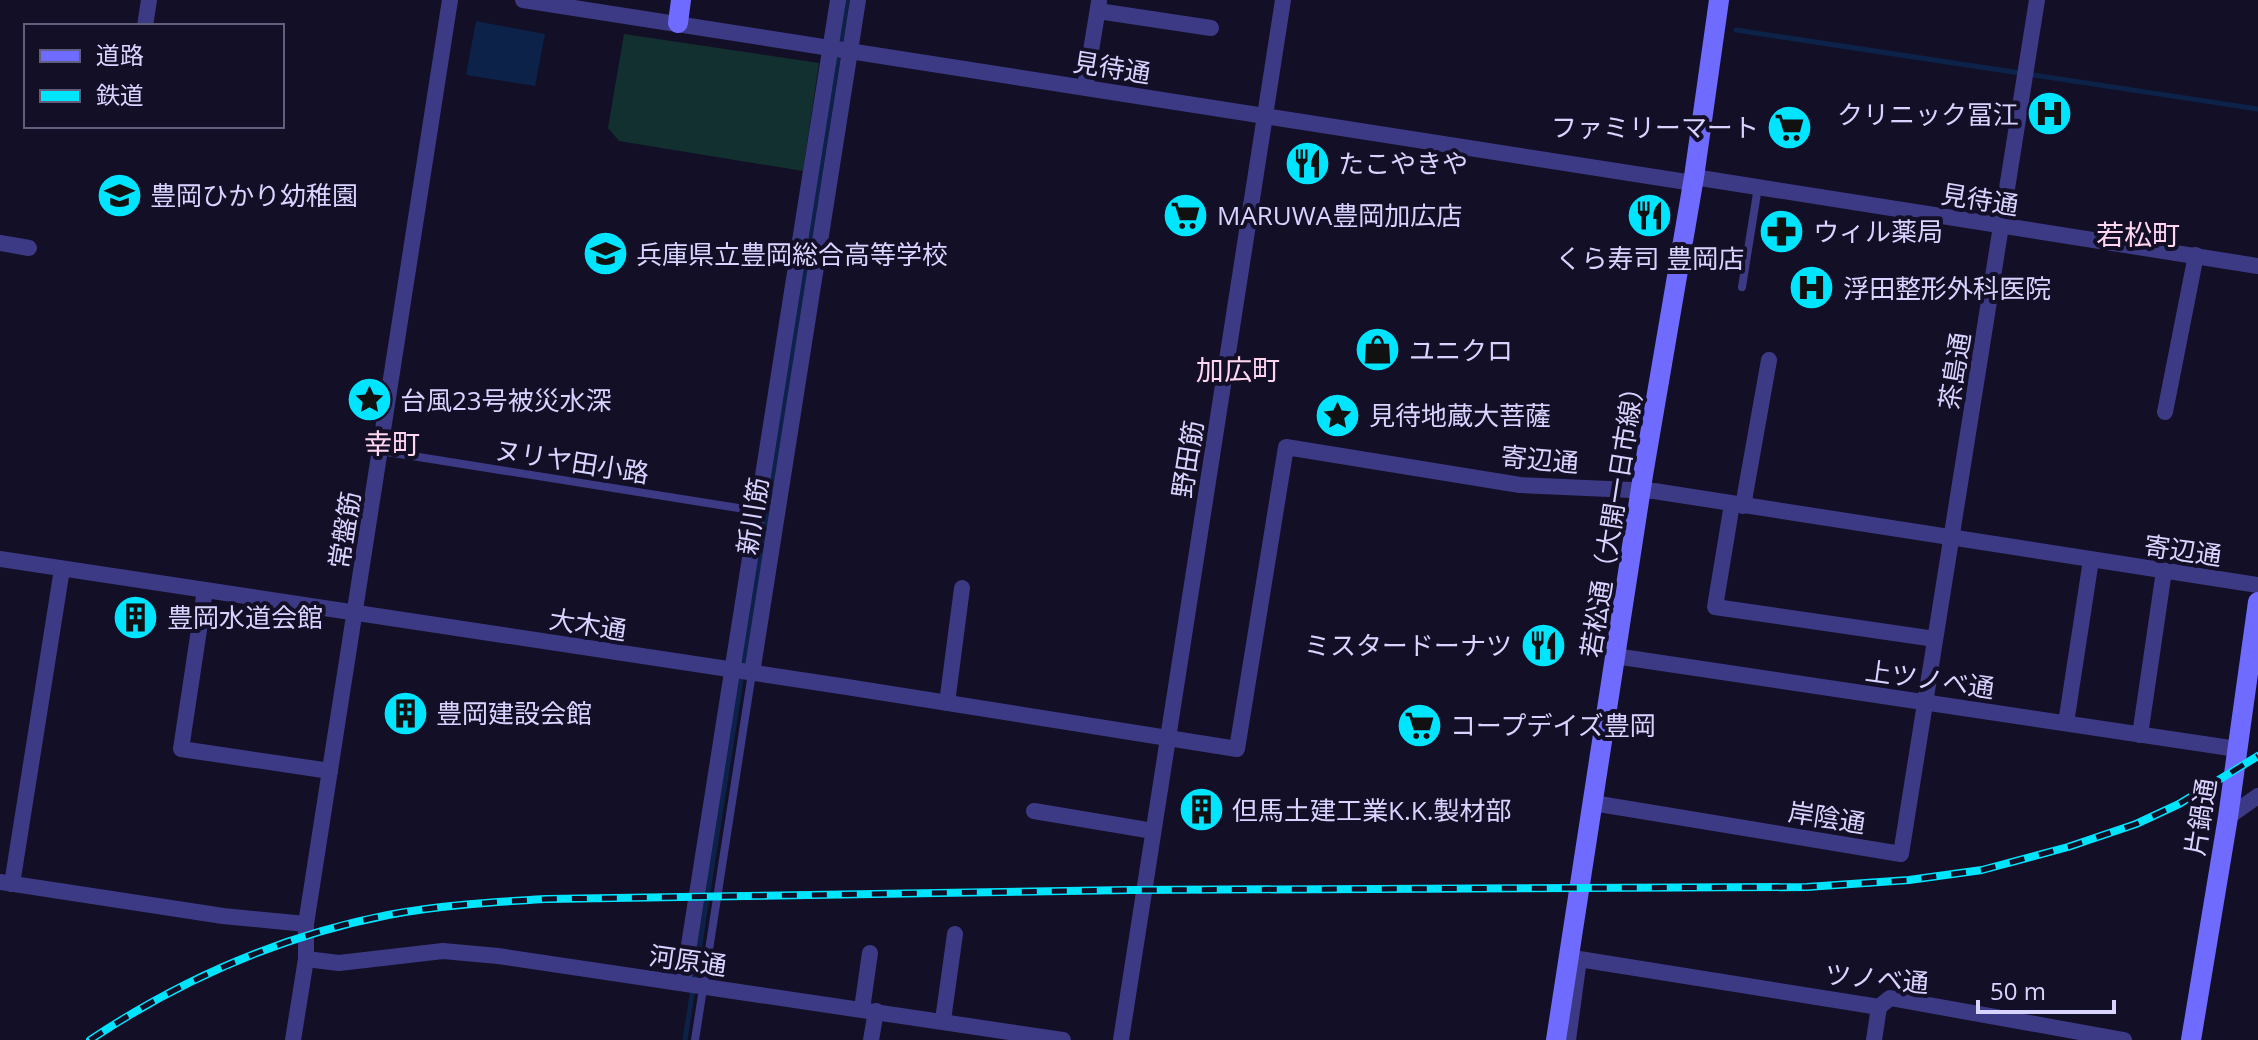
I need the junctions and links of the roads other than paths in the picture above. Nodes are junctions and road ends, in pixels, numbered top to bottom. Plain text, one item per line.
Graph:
1 (149, 0) edge
2 (450, 0) edge
3 (523, 0) edge
4 (681, 0) edge
5 (838, 0) edge
6 (858, 0) edge
7 (1283, 0) edge
8 (1719, 0) edge
9 (2037, 0) edge
10 (1098, 5) edge
11 (678, 23) junction
12 (145, 24) edge
13 (1211, 28) dead end
14 (830, 48) junction
15 (850, 51) junction
16 (1085, 87) junction
17 (1265, 117) junction
18 (1693, 180) junction
19 (1758, 187) junction
20 (2001, 227) junction
21 (0, 243) edge
22 (29, 248) dead end
23 (2196, 255) junction
24 (2258, 266) edge
25 (1742, 287) dead end
26 (1769, 360) dead end
27 (785, 400) junction
28 (2165, 412) dead end
29 (381, 451) junction
30 (1641, 490) junction
31 (1738, 505) junction
32 (758, 511) junction
33 (1952, 538) junction
34 (0, 559) edge
35 (2091, 560) junction
36 (62, 569) junction
37 (2164, 571) junction
38 (2258, 585) edge
39 (962, 588) dead end
40 (205, 590) junction
41 (2258, 602) edge
42 (356, 612) junction
43 (1935, 639) junction
44 (1615, 656) junction
45 (2254, 660) edge
46 (733, 670) junction
47 (752, 673) junction
48 (1925, 702) junction
49 (947, 703) junction
50 (2066, 723) junction
51 (2140, 735) junction
52 (1168, 738) junction
53 (2237, 749) junction
54 (330, 771) junction
55 (2258, 796) edge
56 (1593, 803) junction
57 (1034, 811) dead end
58 (2228, 817) junction
59 (1153, 831) junction
60 (6, 883) edge
61 (306, 924) junction
62 (955, 934) dead end
63 (870, 953) dead end
64 (306, 959) junction
65 (683, 983) junction
66 (704, 986) junction
67 (1879, 1007) junction
68 (869, 1010) junction
69 (943, 1020) junction
70 (992, 1034) edge
71 (293, 1040) edge
72 (695, 1040) edge
73 (871, 1040) edge
74 (1063, 1040) edge
75 (1121, 1040) edge
76 (1556, 1040) edge
77 (1568, 1040) edge
78 (1874, 1040) edge
79 (2124, 1040) edge
80 (2191, 1040) edge

1 - 12 street
2 - 29 street, 常盤筋
3 - 11 street, 見待通
4 - 11 street
5 - 14 street, 新川筋
6 - 15 street, 新川筋
7 - 17 street, 野田筋
8 - 18 street, 若松通（大開一日市線）
9 - 20 street, 茶島通
10 - 13 street
10 - 16 street
11 - 14 street, 見待通
14 - 15 street, 見待通
14 - 27 street, 新川筋
15 - 16 street, 見待通
15 - 27 street, 新川筋
16 - 17 street, 見待通
17 - 18 street, 見待通
17 - 52 street, 野田筋
18 - 19 street, 見待通
18 - 30 street, 若松通（大開一日市線）
19 - 20 street, 見待通
19 - 25 lane
20 - 23 street, 見待通
20 - 33 street, 茶島通
21 - 22 street
23 - 24 street, 見待通
23 - 28 street
26 - 31 street
27 - 32 street, 新川筋
27 - 47 street, 新川筋
29 - 32 lane, ヌリヤ田小路
29 - 42 street, 常盤筋
30 - 31 street, 寄辺通
30 - 44 street, 若松通（大開一日市線）
30 - 52 street, 寄辺通
31 - 33 street, 寄辺通
31 - 43 street
32 - 46 street, 新川筋
33 - 35 street, 寄辺通
33 - 43 street, 茶島通
34 - 36 street, 大木通
35 - 37 street, 寄辺通
35 - 50 street
36 - 40 street, 大木通
36 - 60 street
37 - 38 street, 寄辺通
37 - 51 street
39 - 49 street
40 - 42 street, 大木通
40 - 54 street
41 - 45 street, 片鍋通
42 - 46 street, 大木通
42 - 54 street, 常盤筋
43 - 48 street, 茶島通
44 - 48 street, 上ツノベ通
44 - 56 street, 若松通（大開一日市線）
45 - 53 street, 片鍋通
46 - 47 street, 大木通
46 - 65 street, 新川筋
47 - 49 street, 大木通
47 - 66 lane, 新川筋
48 - 50 street, 上ツノベ通
48 - 56 street, 岸陰通
49 - 52 street, 大木通
50 - 51 street, 上ツノベ通
51 - 53 street, 上ツノベ通
52 - 59 street, 野田筋
53 - 58 street, 片鍋通
54 - 61 street, 常盤筋
55 - 58 street
56 - 76 street, 若松通（大開一日市線）
57 - 59 street
58 - 80 street, 片鍋通
59 - 75 street, 野田筋
60 - 61 street
61 - 64 street, 常盤筋
62 - 69 street
63 - 68 street
64 - 65 street, 河原通
64 - 71 street, 常盤筋
65 - 66 street, 河原通
66 - 68 street, 河原通
66 - 72 lane, 新川筋
67 - 77 street, ツノベ通
67 - 78 street
67 - 79 street, ツノベ通
68 - 69 street, 河原通
68 - 73 street
69 - 70 street, 河原通
70 - 74 street, 河原通

